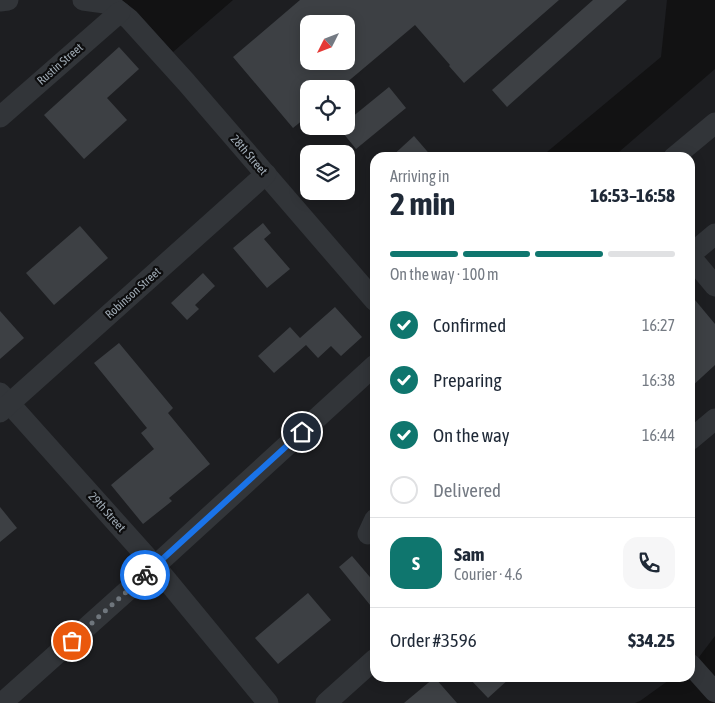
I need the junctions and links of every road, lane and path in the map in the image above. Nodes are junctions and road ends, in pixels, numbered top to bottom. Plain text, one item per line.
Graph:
1 (8, 0) edge
2 (84, 0) edge
3 (0, 1) edge
4 (110, 5) edge
5 (0, 117) edge
6 (715, 123) edge
7 (679, 152) edge
8 (266, 174) junction
9 (715, 234) edge
10 (695, 251) edge
11 (695, 261) edge
12 (715, 286) edge
13 (370, 296) edge
14 (370, 370) edge
15 (3, 403) edge
16 (715, 419) edge
17 (695, 436) edge
18 (156, 566) junction
19 (370, 663) edge
20 (695, 670) edge
21 (714, 692) edge
22 (2, 703) edge
23 (268, 703) edge
24 (326, 703) edge

1 - 3 street
2 - 4 street
4 - 5 street, Rustin Street
4 - 8 street, 28th Street
6 - 7 street
8 - 13 street, 28th Street
8 - 15 street, Robinson Street
9 - 10 street
11 - 12 street
14 - 18 street
15 - 18 street, 29th Street
16 - 17 street
18 - 22 street
18 - 23 street, 29th Street
19 - 24 street
20 - 21 street

